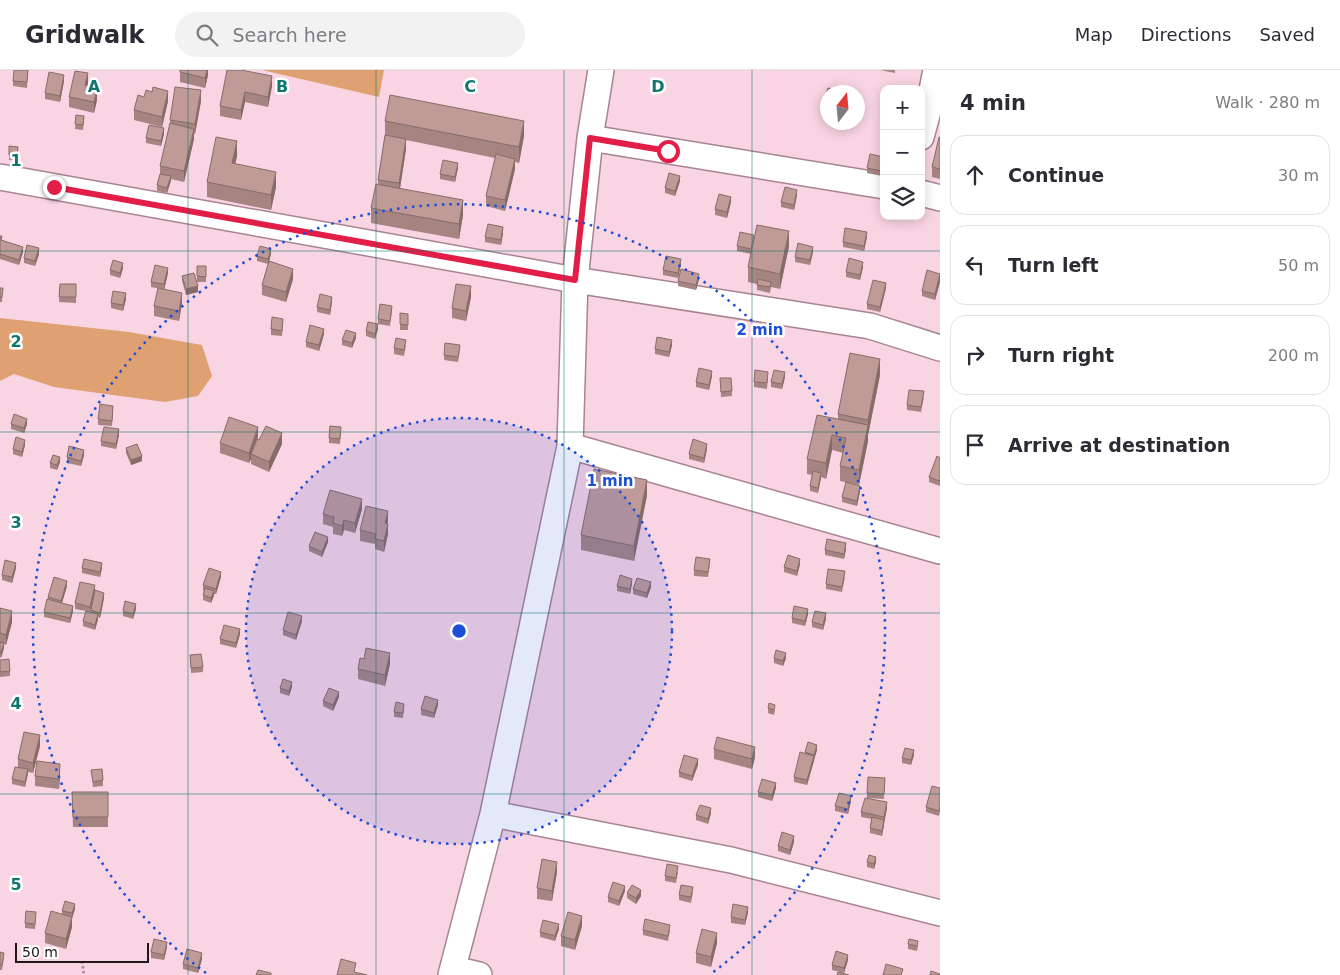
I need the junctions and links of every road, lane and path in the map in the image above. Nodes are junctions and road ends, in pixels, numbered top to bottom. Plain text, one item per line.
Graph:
1 (601, 70) edge
2 (936, 70) edge
3 (923, 130) edge
4 (590, 138) junction
5 (0, 177) edge
6 (880, 185) edge
7 (925, 194) edge
8 (940, 198) edge
9 (575, 280) junction
10 (940, 348) edge
11 (570, 446) junction
12 (940, 551) edge
13 (493, 814) junction
14 (940, 912) edge
15 (82, 962) dead end
16 (452, 972) edge
17 (84, 975) edge
18 (479, 975) edge

1 - 4 street
2 - 3 street
4 - 6 street
4 - 9 street
5 - 9 street
7 - 8 street
9 - 10 street
9 - 11 street
11 - 12 street
11 - 13 street
13 - 14 street
13 - 16 street
15 - 17 path
16 - 18 street

